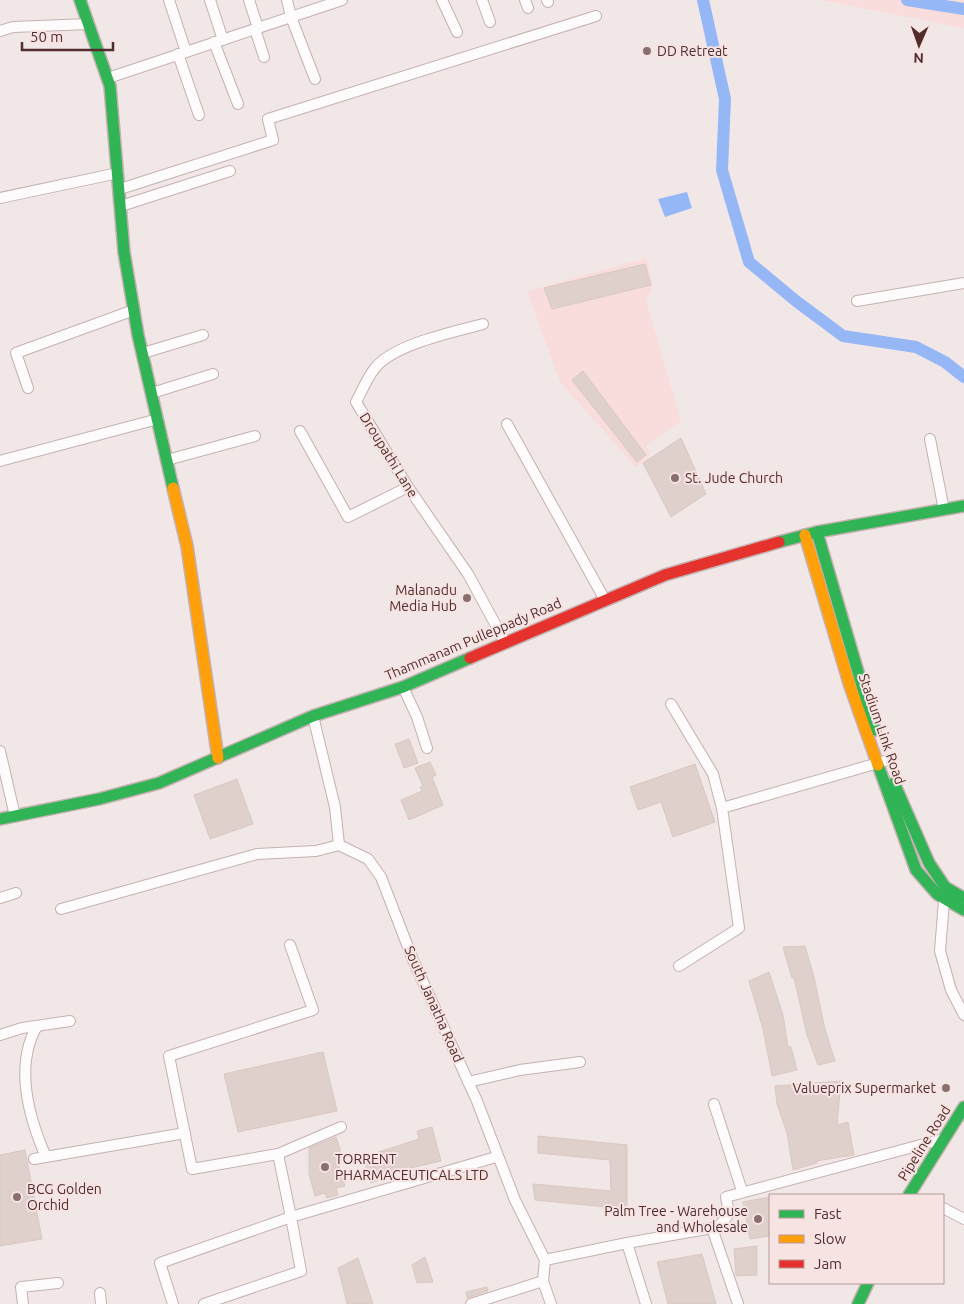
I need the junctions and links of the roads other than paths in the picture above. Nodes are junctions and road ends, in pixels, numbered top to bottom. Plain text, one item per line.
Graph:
1 (80, 0) edge
2 (169, 0) edge
3 (210, 0) edge
4 (249, 0) edge
5 (287, 0) edge
6 (342, 0) edge
7 (442, 0) edge
8 (482, 0) edge
9 (596, 16) dead end
10 (291, 17) junction
11 (490, 22) dead end
12 (90, 24) junction
13 (256, 28) junction
14 (0, 31) edge
15 (457, 32) dead end
16 (219, 41) junction
17 (182, 53) junction
18 (264, 58) dead end
19 (108, 78) junction
20 (315, 79) dead end
21 (238, 104) dead end
22 (199, 115) dead end
23 (230, 172) dead end
24 (118, 173) junction
25 (120, 189) junction
26 (0, 198) edge
27 (121, 206) junction
28 (964, 283) edge
29 (857, 301) dead end
30 (134, 310) junction
31 (483, 324) dead end
32 (203, 335) dead end
33 (143, 353) junction
34 (213, 374) dead end
35 (28, 388) dead end
36 (152, 392) junction
37 (158, 419) junction
38 (507, 424) dead end
39 (300, 431) dead end
40 (255, 436) dead end
41 (930, 439) dead end
42 (167, 460) junction
43 (0, 461) edge
44 (408, 486) junction
45 (964, 506) edge
46 (944, 510) junction
47 (817, 532) junction
48 (805, 536) junction
49 (605, 600) junction
50 (505, 642) junction
51 (403, 687) junction
52 (671, 704) dead end
53 (313, 716) junction
54 (427, 748) dead end
55 (0, 751) edge
56 (218, 758) junction
57 (881, 762) junction
58 (722, 808) junction
59 (15, 816) junction
60 (0, 818) edge
61 (340, 846) junction
62 (16, 893) dead end
63 (0, 898) edge
64 (964, 898) edge
65 (944, 901) junction
66 (61, 909) dead end
67 (964, 910) edge
68 (290, 945) dead end
69 (679, 966) dead end
70 (964, 1015) edge
71 (70, 1021) dead end
72 (37, 1026) junction
73 (0, 1035) edge
74 (580, 1062) dead end
75 (468, 1082) junction
76 (714, 1104) dead end
77 (964, 1106) edge
78 (964, 1121) edge
79 (952, 1126) junction
80 (341, 1127) dead end
81 (185, 1133) junction
82 (943, 1139) junction
83 (278, 1154) junction
84 (46, 1157) junction
85 (496, 1157) junction
86 (34, 1159) dead end
87 (742, 1191) junction
88 (913, 1194) edge
89 (944, 1209) edge
90 (291, 1217) junction
91 (964, 1220) edge
92 (712, 1228) junction
93 (627, 1243) junction
94 (545, 1260) junction
95 (543, 1282) junction
96 (58, 1283) dead end
97 (868, 1284) edge
98 (100, 1293) dead end
99 (23, 1304) edge
100 (101, 1304) edge
101 (173, 1304) edge
102 (204, 1304) edge
103 (471, 1304) edge
104 (551, 1304) edge
105 (646, 1304) edge
106 (738, 1304) edge
107 (858, 1304) edge

1 - 12 street
2 - 17 street
3 - 16 street
4 - 13 street
5 - 10 street
6 - 10 street
7 - 15 street
8 - 11 street
9 - 25 street
10 - 13 street
10 - 20 street
12 - 14 street
12 - 19 street
13 - 16 street
13 - 18 street
16 - 17 street
16 - 21 street
17 - 19 street
17 - 22 street
19 - 24 street
23 - 27 street
24 - 25 street
24 - 26 street
25 - 27 street
27 - 30 street
28 - 29 street
30 - 33 street
30 - 35 street
31 - 44 street, Droupathi Lane
32 - 33 street
33 - 36 street
34 - 36 street
36 - 37 street
37 - 42 street
37 - 43 street
38 - 49 street
39 - 44 street
40 - 42 street
41 - 46 street
42 - 56 street
44 - 50 street, Droupathi Lane
45 - 46 street, Thammanam Pulleppady Road
46 - 47 street, Thammanam Pulleppady Road
47 - 48 street, Thammanam Pulleppady Road
47 - 57 street, Stadium Link Road
48 - 49 street, Thammanam Pulleppady Road
48 - 57 street, Stadium Link Road
49 - 50 street, Thammanam Pulleppady Road
50 - 51 street, Thammanam Pulleppady Road
51 - 53 street, Thammanam Pulleppady Road
51 - 54 street
52 - 58 street
53 - 56 street, Thammanam Pulleppady Road
53 - 61 street
55 - 59 street
56 - 59 street, Thammanam Pulleppady Road
57 - 58 street
57 - 64 street, Stadium Link Road
57 - 65 street, Stadium Link Road
58 - 69 street
59 - 60 street, Thammanam Pulleppady Road
61 - 66 street
61 - 75 street, South Janatha Road
62 - 63 street
65 - 67 street, Stadium Link Road
65 - 70 street
68 - 81 street
71 - 72 street
72 - 73 street
72 - 84 street
74 - 75 street
75 - 85 street, South Janatha Road
76 - 87 street
77 - 79 street, Pipeline Road
78 - 79 street
79 - 82 street, Pipeline Road
80 - 83 street
81 - 83 street
81 - 84 street
82 - 87 street
82 - 88 street, Pipeline Road
83 - 90 street
84 - 86 street
85 - 90 street
85 - 94 street, South Janatha Road
87 - 92 street
89 - 91 street
90 - 101 street
90 - 102 street
92 - 93 street
92 - 106 street
93 - 94 street
93 - 105 street
94 - 95 street
95 - 103 street
95 - 104 street
96 - 99 street
97 - 107 street
98 - 100 street

